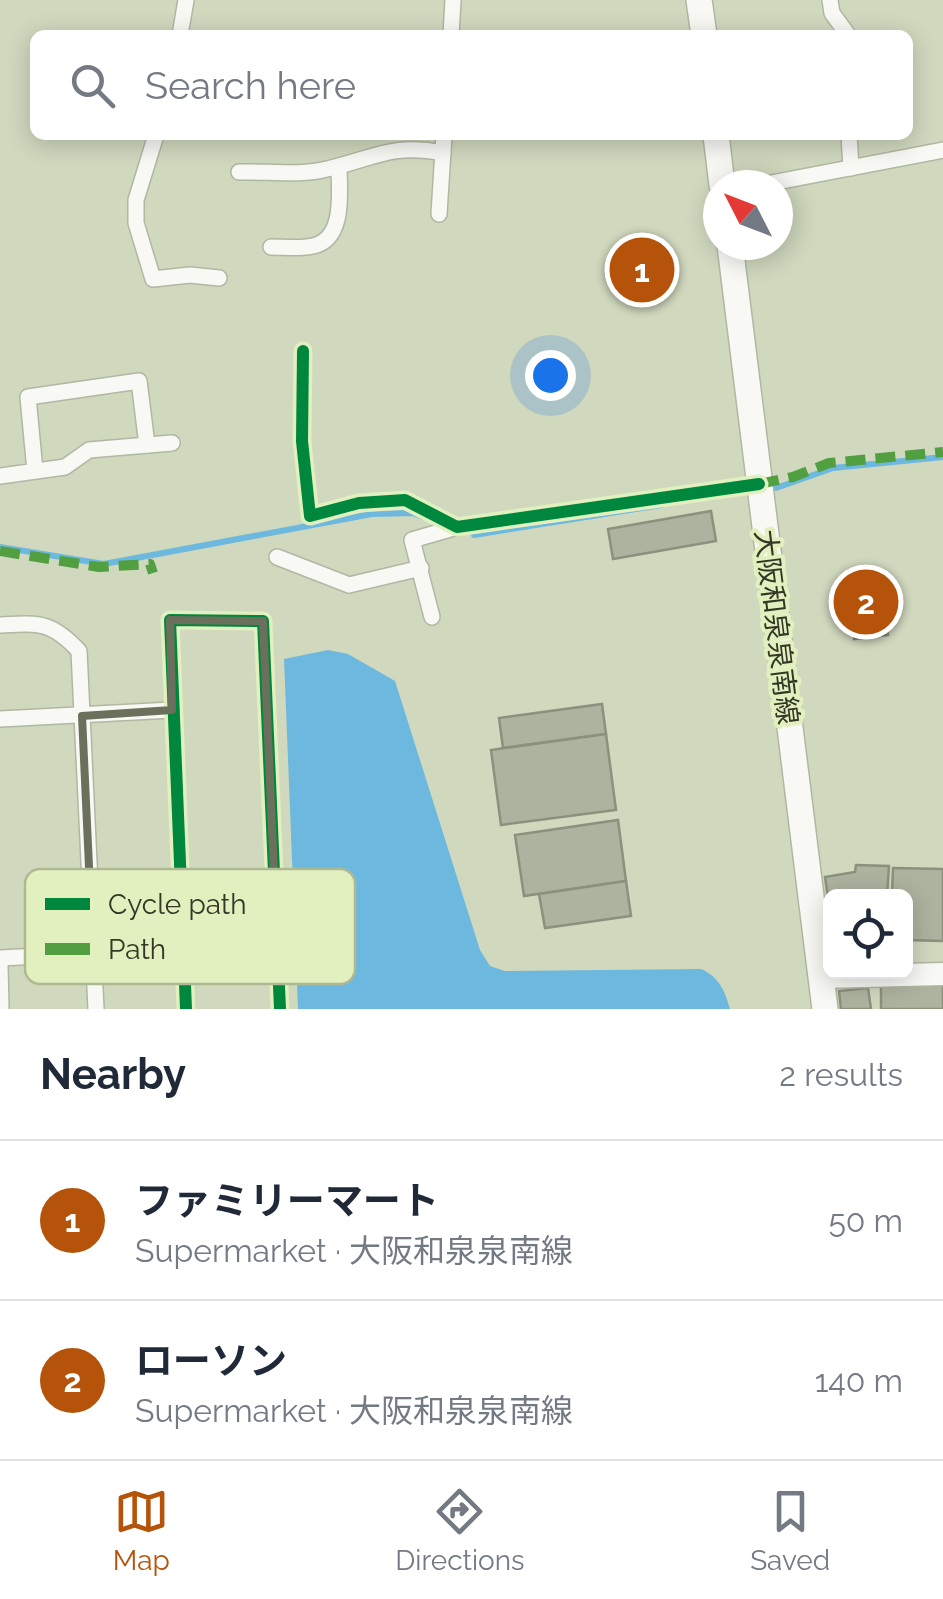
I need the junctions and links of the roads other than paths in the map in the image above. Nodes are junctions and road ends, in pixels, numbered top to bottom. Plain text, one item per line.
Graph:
1 (186, 0) edge
2 (453, 0) edge
3 (700, 0) edge
4 (830, 0) edge
5 (181, 30) edge
6 (451, 30) edge
7 (703, 30) edge
8 (844, 30) edge
9 (154, 140) edge
10 (444, 140) edge
11 (717, 140) edge
12 (848, 140) edge
13 (943, 150) edge
14 (443, 153) junction
15 (339, 166) junction
16 (851, 168) junction
17 (720, 170) edge
18 (239, 172) dead end
19 (793, 179) edge
20 (439, 214) dead end
21 (271, 247) dead end
22 (732, 260) edge
23 (218, 278) dead end
24 (304, 350) dead end
25 (172, 443) dead end
26 (147, 445) junction
27 (34, 471) junction
28 (0, 476) edge
29 (759, 484) junction
30 (457, 528) junction
31 (277, 557) dead end
32 (421, 568) junction
33 (432, 616) dead end
34 (0, 625) edge
35 (172, 710) junction
36 (82, 716) junction
37 (0, 719) edge
38 (89, 869) edge
39 (180, 869) edge
40 (274, 869) edge
41 (25, 957) edge
42 (0, 958) edge
43 (0, 966) edge
44 (943, 974) edge
45 (822, 976) junction
46 (95, 984) edge
47 (185, 984) edge
48 (279, 984) edge
49 (2, 1009) edge
50 (96, 1009) edge
51 (186, 1009) edge
52 (280, 1009) edge
53 (825, 1009) edge

1 - 5 street
2 - 6 street
3 - 7 main road
4 - 8 street
9 - 23 street
10 - 14 street
11 - 17 main road
12 - 16 street
13 - 16 street
14 - 15 street
14 - 20 street
15 - 18 street
15 - 21 street
16 - 19 street
22 - 29 main road, 大阪和泉泉南線
24 - 30 street
25 - 26 street
26 - 27 street
26 - 27 street
27 - 28 street
29 - 30 street
29 - 45 main road, 大阪和泉泉南線
30 - 32 street
31 - 32 street
32 - 33 street
34 - 36 street
35 - 36 street
35 - 39 street
35 - 40 street
36 - 37 street
36 - 38 street
41 - 42 street
43 - 49 street
44 - 45 street
45 - 53 main road, 大阪和泉泉南線
46 - 50 street
47 - 51 street
48 - 52 street

